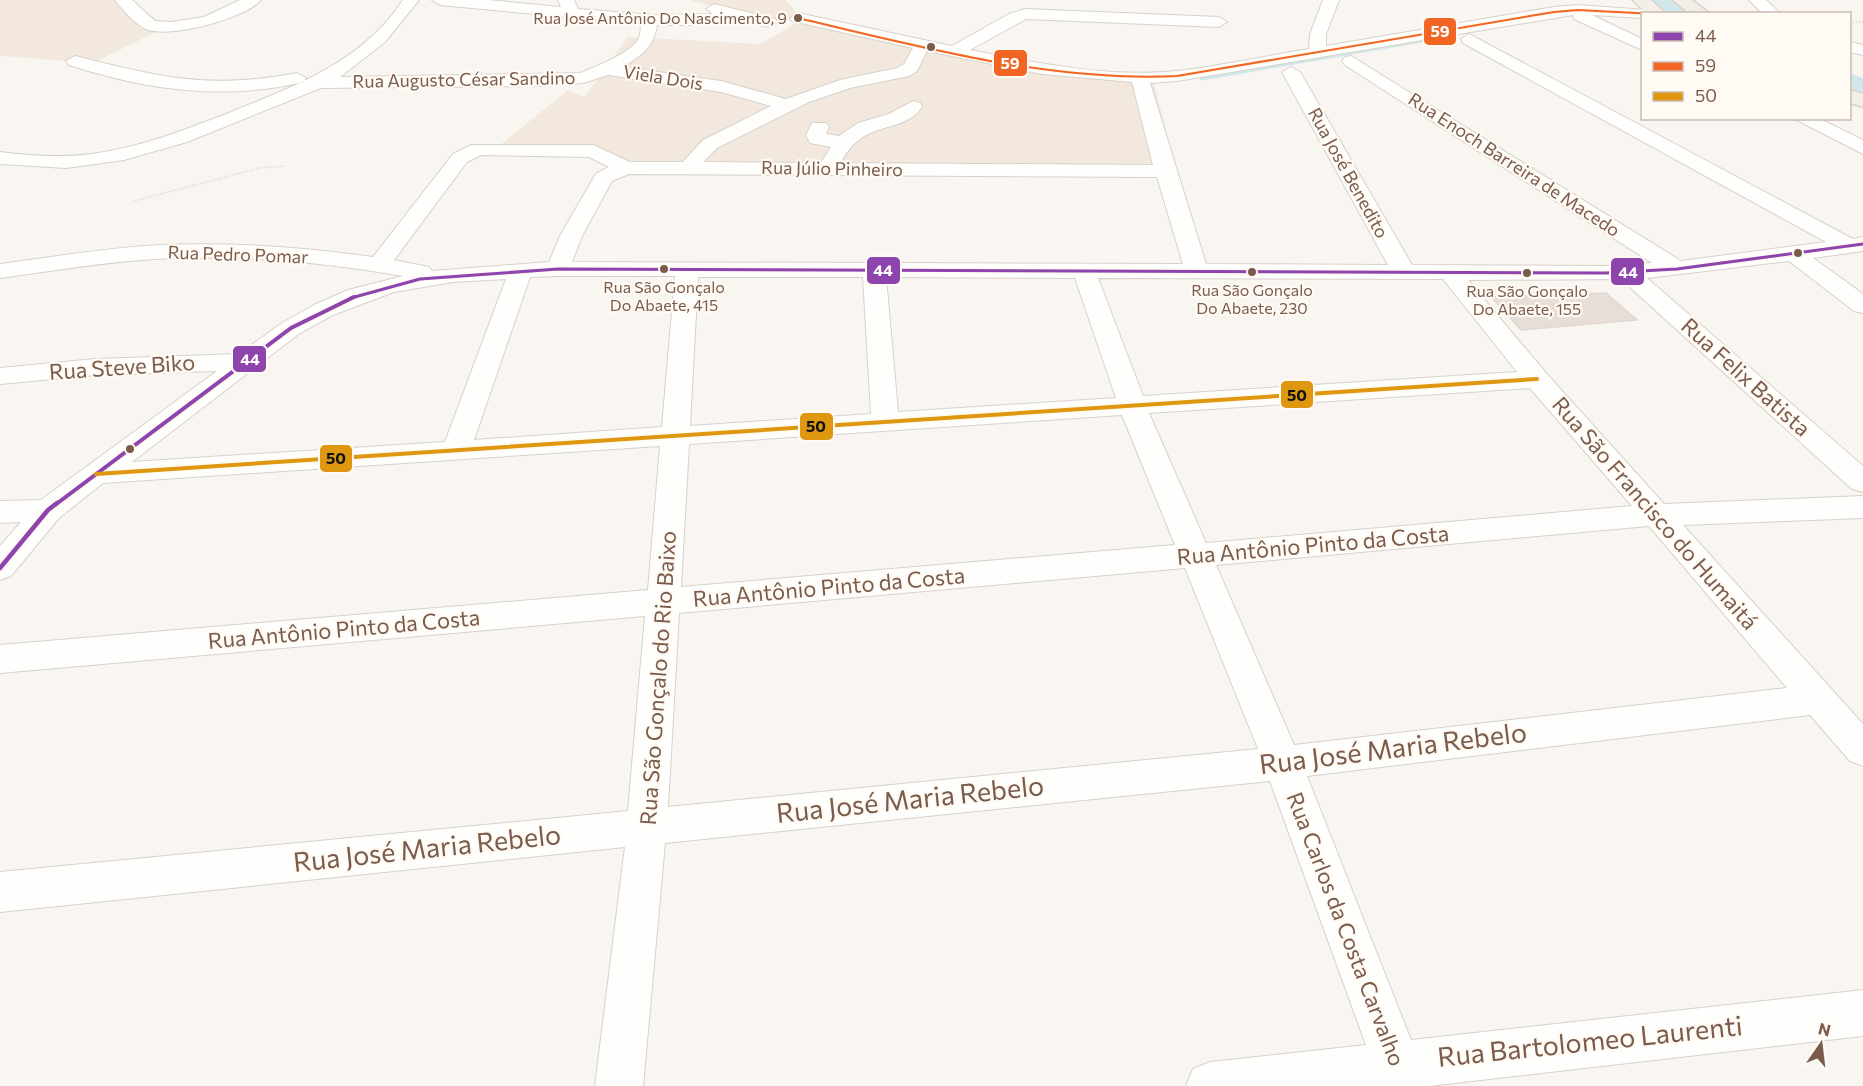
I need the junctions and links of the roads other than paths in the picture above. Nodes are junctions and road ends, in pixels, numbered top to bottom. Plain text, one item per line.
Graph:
1 (123, 0) edge
2 (253, 0) edge
3 (411, 0) edge
4 (440, 0) edge
5 (1324, 0) edge
6 (1331, 0) edge
7 (1547, 0) edge
8 (1641, 0) edge
9 (1681, 0) edge
10 (1757, 0) edge
11 (696, 5) dead end
12 (569, 7) edge
13 (1567, 11) junction
14 (1654, 12) edge
15 (1699, 12) edge
16 (1771, 12) edge
17 (1641, 13) edge
18 (739, 16) junction
19 (1641, 19) edge
20 (650, 20) junction
21 (780, 20) junction
22 (1588, 20) junction
23 (1220, 22) dead end
24 (1469, 39) junction
25 (1641, 45) edge
26 (919, 52) junction
27 (955, 52) junction
28 (1317, 52) junction
29 (75, 61) dead end
30 (1351, 61) junction
31 (607, 69) junction
32 (339, 70) junction
33 (1291, 72) junction
34 (1177, 76) junction
35 (318, 82) junction
36 (1142, 84) junction
37 (248, 87) junction
38 (1194, 87) junction
39 (786, 105) junction
40 (913, 107) dead end
41 (227, 120) junction
42 (1806, 120) edge
43 (819, 128) dead end
44 (846, 143) junction
45 (1863, 148) edge
46 (0, 158) edge
47 (690, 167) junction
48 (626, 168) junction
49 (829, 169) junction
50 (1165, 171) junction
51 (1857, 245) edge
52 (1794, 254) junction
53 (379, 265) junction
54 (558, 269) junction
55 (1677, 269) junction
56 (687, 270) junction
57 (874, 270) junction
58 (0, 271) edge
59 (522, 271) junction
60 (1084, 272) junction
61 (1197, 272) junction
62 (1628, 273) junction
63 (1405, 274) junction
64 (1451, 274) junction
65 (439, 276) junction
66 (1863, 306) edge
67 (245, 362) junction
68 (0, 376) edge
69 (1537, 379) junction
70 (1132, 405) junction
71 (885, 422) junction
72 (674, 435) junction
73 (456, 450) junction
74 (96, 474) junction
75 (1863, 482) edge
76 (1863, 507) edge
77 (48, 510) junction
78 (0, 512) edge
79 (1657, 515) junction
80 (1195, 555) junction
81 (0, 568) edge
82 (665, 601) junction
83 (0, 659) edge
84 (1819, 699) junction
85 (1863, 750) edge
86 (1283, 762) junction
87 (647, 827) junction
88 (0, 892) edge
89 (1863, 1013) edge
90 (1400, 1075) edge
91 (619, 1086) edge
92 (1210, 1086) edge

1 - 2 street
3 - 32 street
4 - 12 street
5 - 6 street
6 - 28 street
7 - 13 street
8 - 14 main road
9 - 15 main road
10 - 16 street
11 - 18 street
12 - 20 street
13 - 17 street
13 - 22 street
13 - 28 street
18 - 20 street
18 - 21 street
19 - 22 street
20 - 31 street, Viela Dois
21 - 26 street
21 - 27 street
22 - 24 street
22 - 25 street
23 - 27 street
24 - 30 street
24 - 51 street
26 - 36 street
26 - 39 street
27 - 36 street
28 - 34 street
29 - 37 street
30 - 33 street
30 - 55 street, Rua Enoch Barreira de Macedo
31 - 35 street, Rua Augusto César Sandino
31 - 39 street, Viela Dois
32 - 35 street
32 - 37 street
33 - 38 street
33 - 63 street, Rua José Benedito
34 - 36 street
34 - 38 street
35 - 41 street
36 - 38 street
36 - 50 street
37 - 41 street
39 - 47 street
40 - 44 street
41 - 46 street
42 - 45 street
43 - 44 street
44 - 49 street
47 - 48 street, Rua Júlio Pinheiro
47 - 49 street, Rua Júlio Pinheiro
48 - 53 street
48 - 54 street, Rua Júlio Pinheiro
49 - 50 street, Rua Júlio Pinheiro
50 - 61 street
51 - 52 street
52 - 55 street
52 - 66 street
53 - 58 street, Rua Pedro Pomar
53 - 65 street, Rua Pedro Pomar
54 - 56 street
54 - 59 street
55 - 62 street
56 - 57 street
56 - 72 street, Rua São Gonçalo do Rio Baixo
57 - 60 street
57 - 71 street
59 - 65 street
59 - 73 street
60 - 61 street
60 - 70 street, Rua Carlos da Costa Carvalho
61 - 63 street
62 - 64 street
62 - 75 street, Rua Felix Batista
63 - 64 street
64 - 69 street, Rua São Francisco do Humaitá
65 - 67 street
67 - 68 street, Rua Steve Biko
67 - 74 street
69 - 70 street
69 - 79 street, Rua São Francisco do Humaitá
70 - 71 street
70 - 80 street, Rua Carlos da Costa Carvalho
71 - 72 street
72 - 73 street
72 - 82 street, Rua São Gonçalo do Rio Baixo
73 - 74 street
74 - 77 street
76 - 79 street, Rua Antônio Pinto da Costa
77 - 78 street
77 - 81 street
79 - 80 street, Rua Antônio Pinto da Costa
79 - 84 street, Rua São Francisco do Humaitá
80 - 82 street, Rua Antônio Pinto da Costa
80 - 86 street, Rua Carlos da Costa Carvalho
82 - 83 street, Rua Antônio Pinto da Costa
82 - 87 street, Rua São Gonçalo do Rio Baixo
84 - 85 street, Rua São Francisco do Humaitá
84 - 86 street, Rua José Maria Rebelo
86 - 87 street, Rua José Maria Rebelo
86 - 90 street, Rua Carlos da Costa Carvalho
87 - 88 street, Rua José Maria Rebelo
87 - 91 street, Rua São Gonçalo do Rio Baixo
89 - 90 street, Rua Bartolomeo Laurenti
90 - 92 street, Rua Bartolomeo Laurenti

